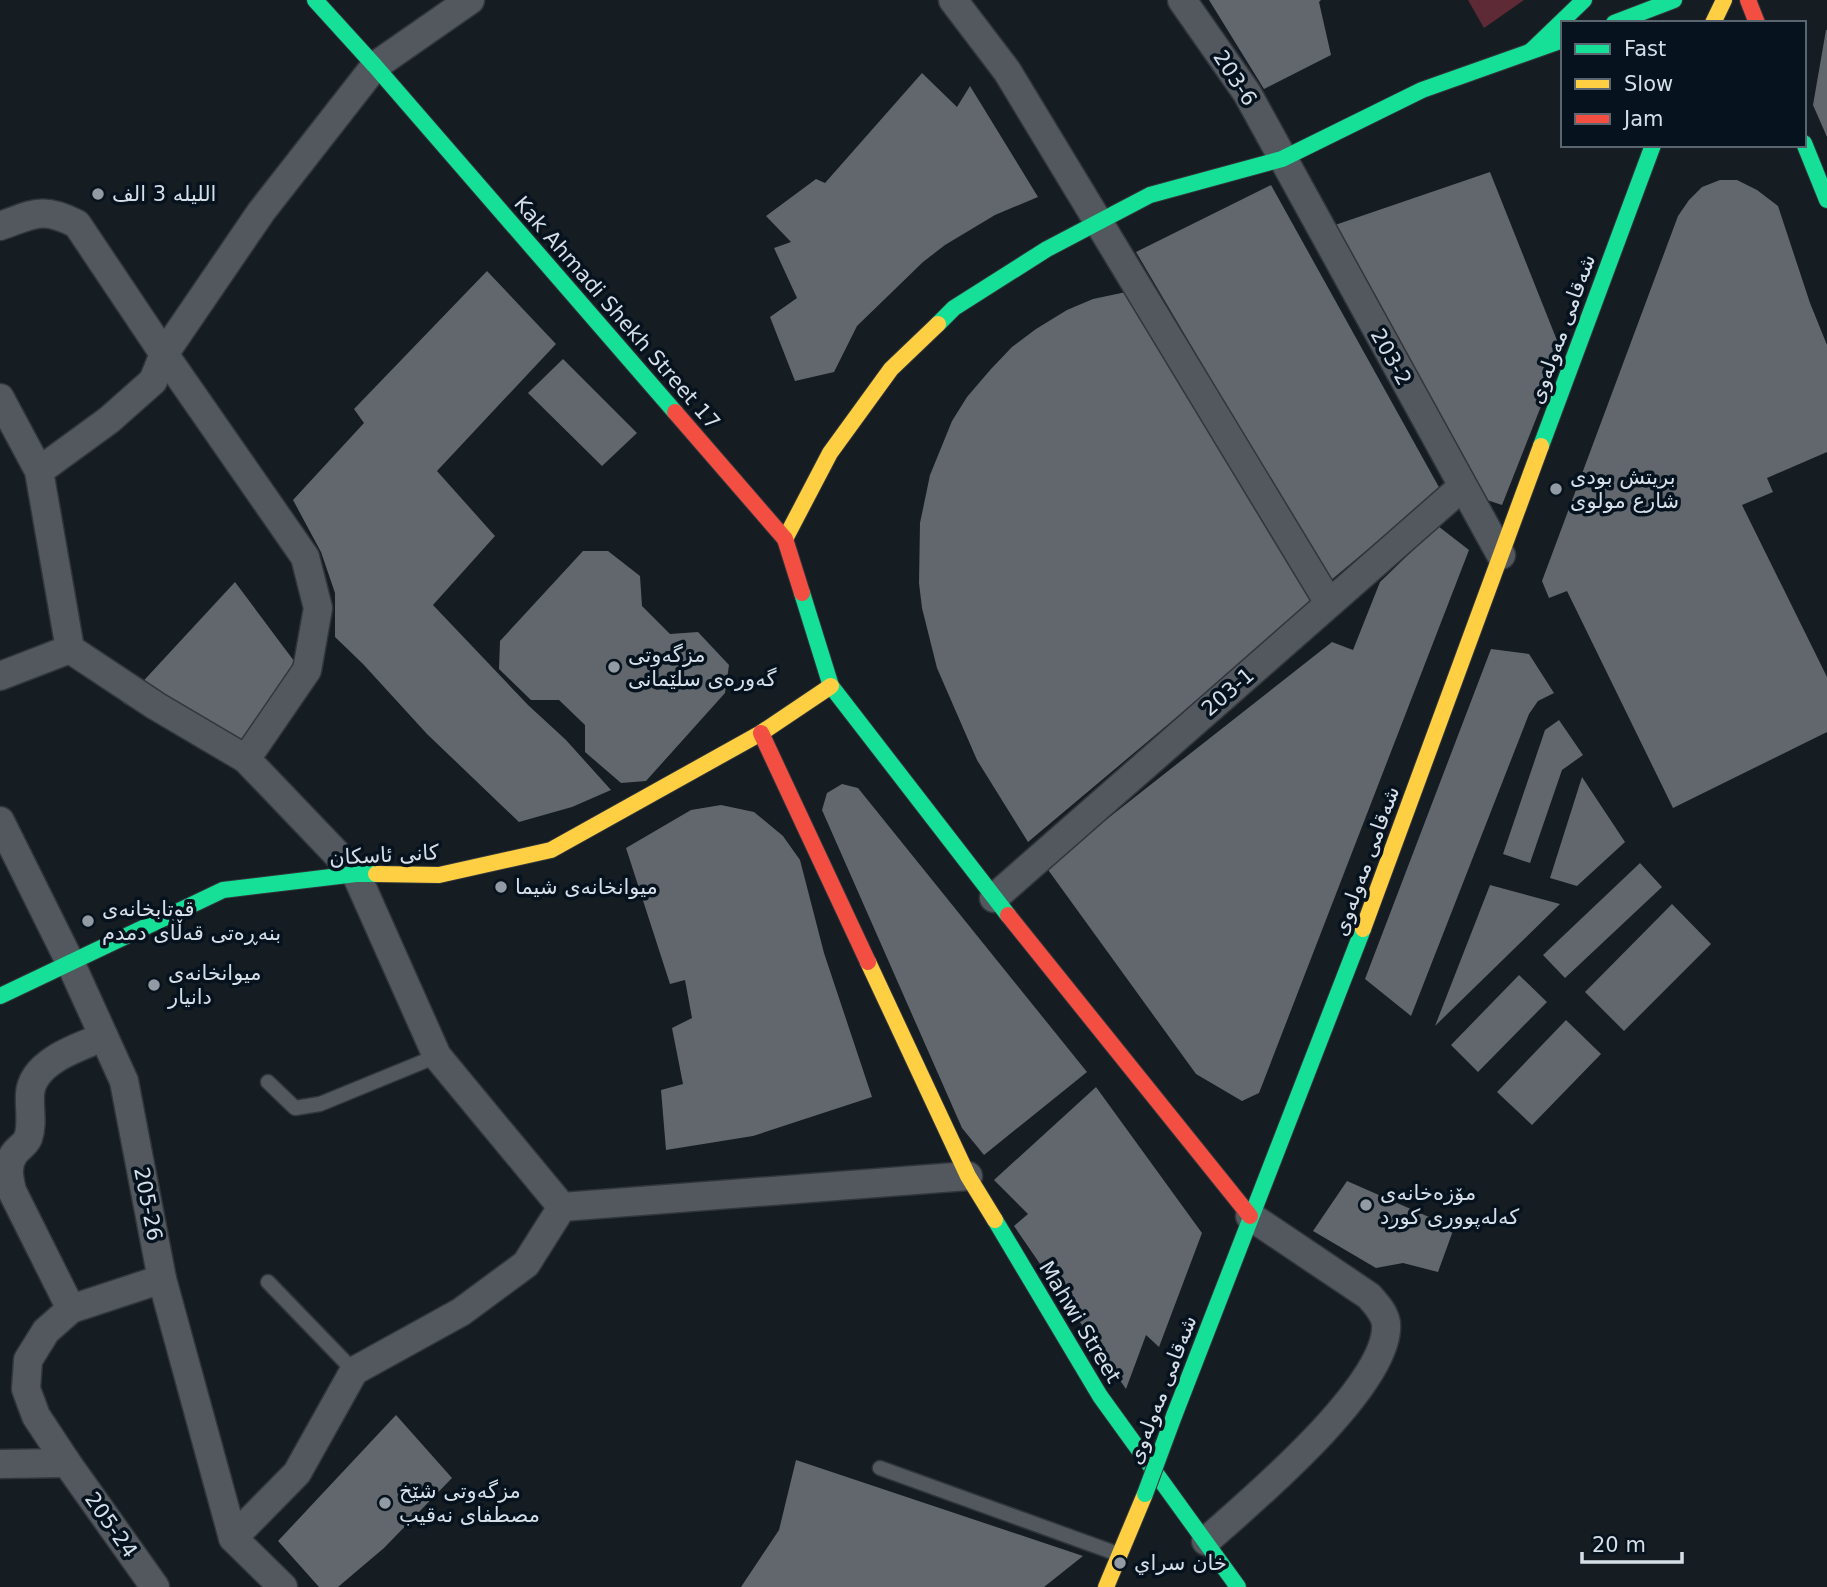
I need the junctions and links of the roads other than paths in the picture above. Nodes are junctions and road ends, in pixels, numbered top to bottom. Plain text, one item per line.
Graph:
1 (315, 0) edge
2 (470, 0) edge
3 (953, 0) edge
4 (1182, 0) edge
5 (1584, 0) edge
6 (1674, 0) edge
7 (1724, 0) edge
8 (1748, 0) edge
9 (1562, 21) edge
10 (1619, 21) edge
11 (1714, 21) edge
12 (1756, 21) edge
13 (1561, 22) edge
14 (1561, 41) edge
15 (1532, 50) junction
16 (375, 66) junction
17 (1806, 147) edge
18 (1651, 149) edge
19 (1282, 159) junction
20 (1827, 200) edge
21 (1098, 220) junction
22 (0, 226) edge
23 (164, 354) junction
24 (0, 398) edge
25 (39, 471) junction
26 (1462, 486) junction
27 (785, 539) junction
28 (1501, 555) junction
29 (1329, 603) junction
30 (70, 649) junction
31 (0, 676) edge
32 (831, 686) junction
33 (761, 733) junction
34 (246, 759) junction
35 (0, 821) edge
36 (356, 874) junction
37 (993, 898) junction
38 (70, 962) junction
39 (0, 996) edge
40 (104, 1037) junction
41 (438, 1056) junction
42 (268, 1082) dead end
43 (968, 1176) junction
44 (562, 1207) junction
45 (1250, 1216) junction
46 (162, 1279) junction
47 (268, 1282) dead end
48 (71, 1310) junction
49 (354, 1371) junction
50 (67, 1463) junction
51 (0, 1464) edge
52 (880, 1468) dead end
53 (233, 1538) junction
54 (1206, 1541) junction
55 (1120, 1555) junction
56 (155, 1587) edge
57 (283, 1587) edge
58 (1106, 1587) edge
59 (1238, 1587) edge

1 - 16 main road, Kak Ahmadi Shekh Street 17
2 - 16 street
3 - 21 street
4 - 19 street, 203-6
5 - 9 main road
6 - 10 main road
7 - 11 main road
8 - 12 main road
13 - 15 main road
14 - 15 main road
15 - 19 main road
16 - 23 street
16 - 27 main road, Kak Ahmadi Shekh Street 17
17 - 20 main road
18 - 28 main road, شەقامی مەولەوی
19 - 21 main road
19 - 26 street, 203-2
21 - 27 main road
21 - 29 street
22 - 23 street
23 - 25 street
23 - 34 street
24 - 25 street
25 - 30 street
26 - 28 street, 203-2
26 - 29 street, 203-1
27 - 32 main road, Kak Ahmadi Shekh Street 17
28 - 45 main road, شەقامی مەولەوی
29 - 37 street, 203-1
30 - 31 street
30 - 34 street
32 - 33 main road, کانی ئاسکان
32 - 37 main road
33 - 36 main road, کانی ئاسکان
33 - 43 main road, Mahwi Street
34 - 36 street
35 - 38 street, 205-26
36 - 38 main road, کانی ئاسکان
36 - 41 street
37 - 45 main road
38 - 39 main road, کانی ئاسکان
38 - 40 street, 205-26
40 - 46 street, 205-26
40 - 48 street
41 - 42 lane
41 - 44 street
43 - 44 street
43 - 54 main road, Mahwi Street
44 - 49 street
45 - 54 street
45 - 55 main road, شەقامی مەولەوی, bridge
46 - 48 street
46 - 53 street, 205-26
47 - 49 lane
48 - 50 street, 205-24
49 - 53 street
50 - 51 street
50 - 56 street, 205-24
52 - 55 lane
53 - 57 street
54 - 59 main road, Mahwi Street
55 - 58 main road, شەقامی مەولەوی

